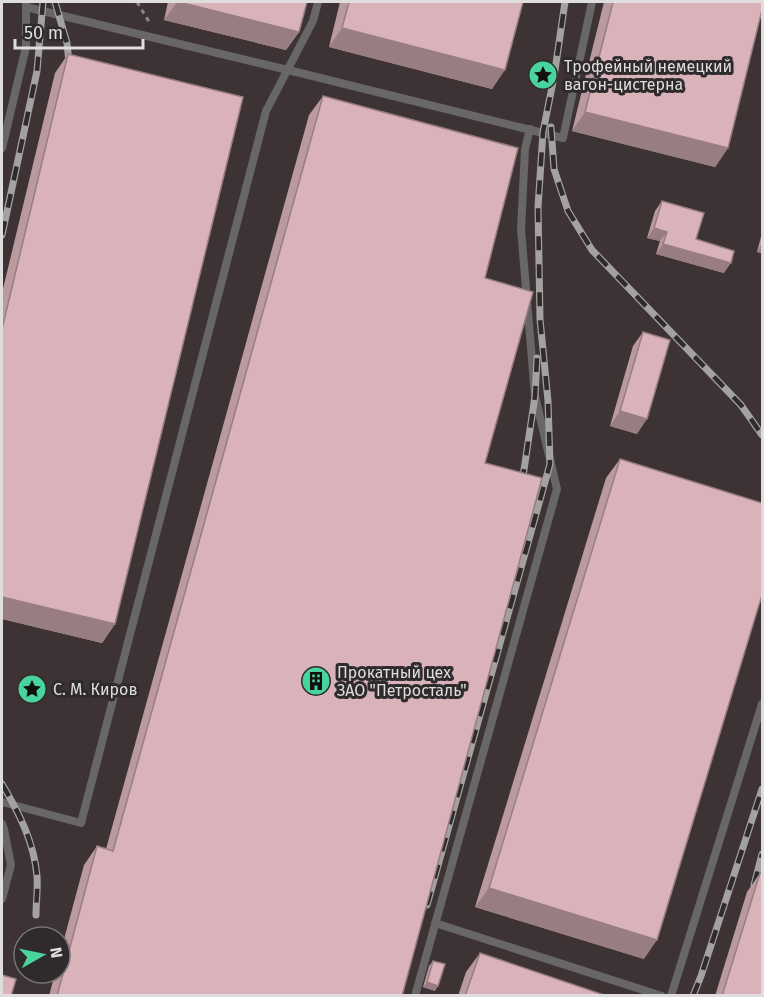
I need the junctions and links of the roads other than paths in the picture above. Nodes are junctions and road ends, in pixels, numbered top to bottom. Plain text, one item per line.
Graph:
1 (318, 2) edge
2 (592, 2) edge
3 (26, 4) edge
4 (288, 69) junction
5 (530, 129) junction
6 (2, 148) edge
7 (762, 704) edge
8 (2, 802) edge
9 (2, 824) edge
10 (2, 899) edge
11 (435, 924) junction
12 (415, 996) edge
13 (662, 996) edge
14 (671, 996) edge

1 - 4 lane
2 - 5 lane
3 - 4 lane
3 - 6 lane
4 - 5 lane
4 - 8 lane
5 - 11 lane
7 - 14 lane
9 - 10 lane
11 - 12 lane
11 - 13 lane

